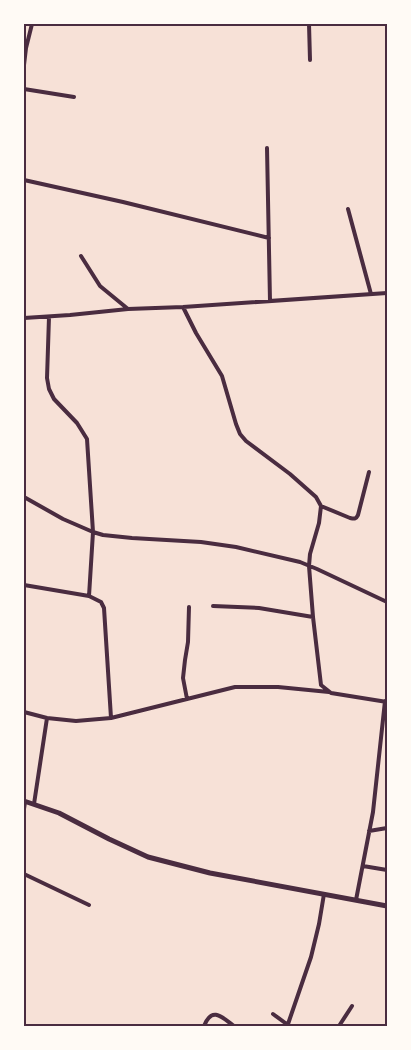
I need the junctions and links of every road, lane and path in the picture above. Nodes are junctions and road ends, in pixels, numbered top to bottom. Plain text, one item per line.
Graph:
1 (32, 24) edge
2 (308, 24) edge
3 (310, 60) dead end
4 (24, 65) edge
5 (24, 89) edge
6 (74, 97) dead end
7 (267, 148) dead end
8 (24, 180) edge
9 (348, 209) dead end
10 (269, 238) junction
11 (80, 256) dead end
12 (387, 293) edge
13 (372, 294) junction
14 (270, 301) junction
15 (183, 307) junction
16 (128, 309) junction
17 (49, 317) junction
18 (24, 318) edge
19 (369, 472) dead end
20 (24, 497) edge
21 (321, 506) junction
22 (93, 532) junction
23 (309, 566) junction
24 (24, 585) edge
25 (89, 596) junction
26 (387, 602) edge
27 (213, 606) dead end
28 (189, 607) dead end
29 (312, 617) junction
30 (331, 692) junction
31 (187, 699) junction
32 (386, 701) edge
33 (24, 712) edge
34 (47, 718) junction
35 (110, 718) junction
36 (25, 802) edge
37 (34, 804) junction
38 (24, 809) edge
39 (387, 828) edge
40 (369, 831) junction
41 (363, 866) junction
42 (387, 870) edge
43 (24, 874) edge
44 (324, 894) junction
45 (356, 900) junction
46 (89, 905) dead end
47 (387, 906) edge
48 (352, 1006) dead end
49 (273, 1014) dead end
50 (288, 1025) edge
51 (204, 1026) edge
52 (234, 1026) edge
53 (339, 1026) edge

1 - 4 street
2 - 3 street
5 - 6 street
7 - 10 street
8 - 10 street
9 - 13 street
10 - 14 street
11 - 16 street
12 - 13 street
13 - 14 street
14 - 15 street
15 - 16 street
15 - 21 street
16 - 17 street
17 - 18 street
17 - 22 street
19 - 21 street
20 - 22 street
21 - 23 street
22 - 23 street
22 - 25 street
23 - 26 street
23 - 29 street
24 - 25 street
25 - 35 street
27 - 29 street
28 - 31 street
29 - 30 street
30 - 31 street
30 - 32 street
31 - 35 street
32 - 40 street
33 - 34 street
34 - 35 street
34 - 37 street
36 - 37 street
36 - 38 street
37 - 44 street
39 - 40 street
40 - 41 street
41 - 42 street
41 - 45 street
43 - 46 street
44 - 45 street
44 - 50 street
45 - 47 street
48 - 53 street
49 - 50 street
51 - 52 street

